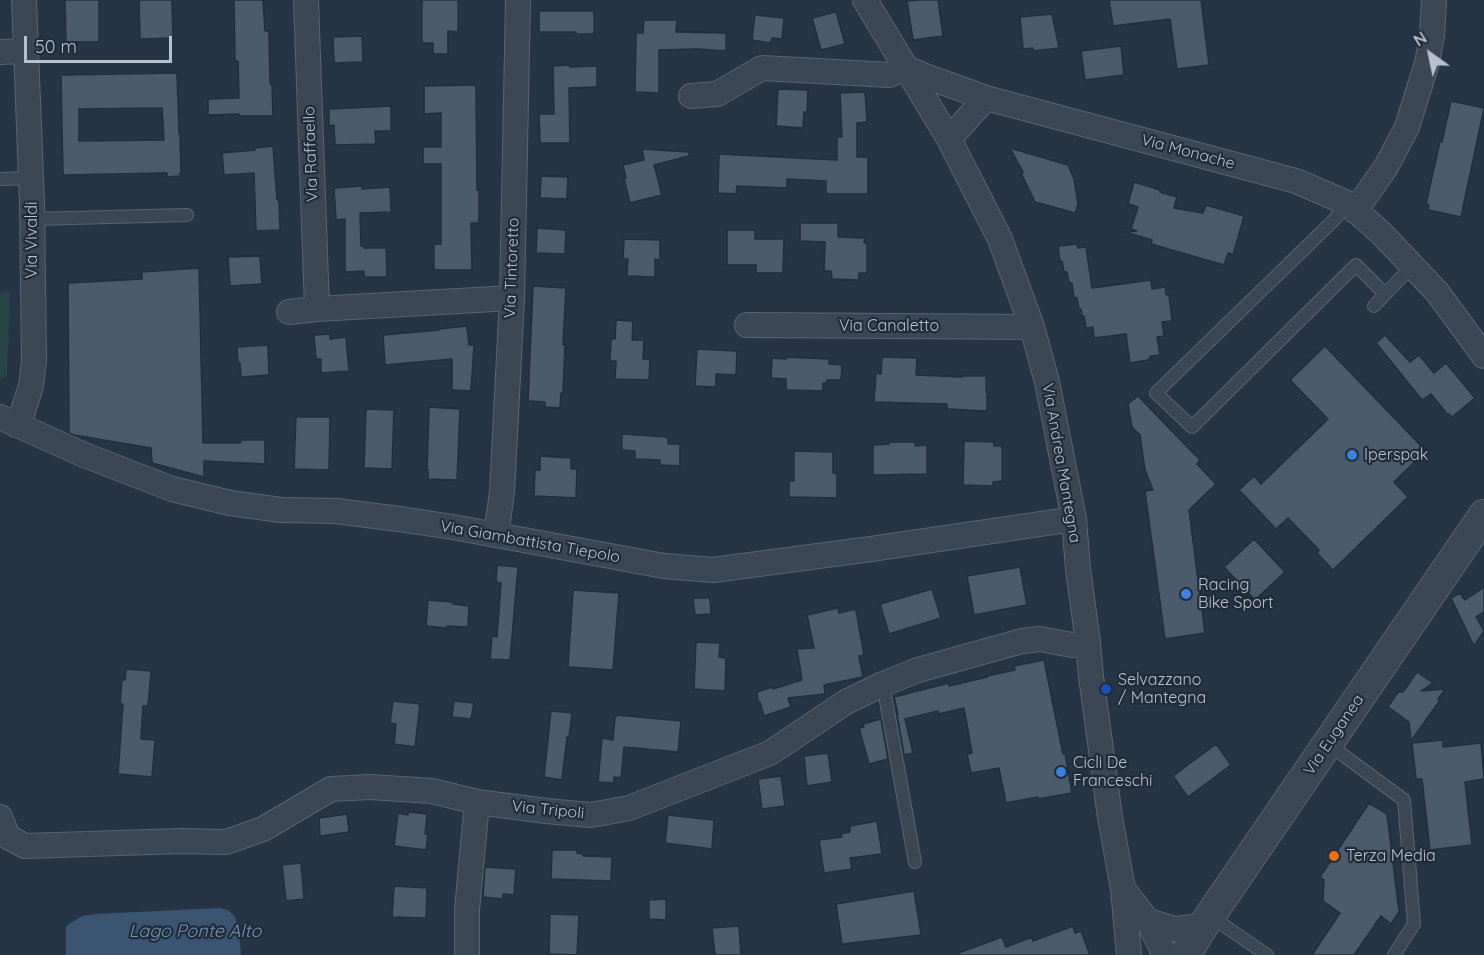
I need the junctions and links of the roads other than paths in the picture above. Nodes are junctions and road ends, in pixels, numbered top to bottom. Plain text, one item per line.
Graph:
1 (24, 0) edge
2 (306, 0) edge
3 (518, 0) edge
4 (865, 0) edge
5 (1434, 0) edge
6 (25, 51) junction
7 (0, 52) edge
8 (904, 67) junction
9 (691, 96) dead end
10 (986, 98) junction
11 (949, 139) junction
12 (31, 178) junction
13 (0, 179) edge
14 (1351, 207) junction
15 (188, 214) dead end
16 (32, 219) junction
17 (1412, 266) junction
18 (1384, 294) junction
19 (512, 298) junction
20 (1374, 306) dead end
21 (317, 309) junction
22 (289, 312) dead end
23 (747, 325) dead end
24 (1032, 327) junction
25 (1484, 356) edge
26 (8, 421) edge
27 (1484, 515) edge
28 (1074, 519) junction
29 (496, 535) junction
30 (1088, 643) junction
31 (883, 684) junction
32 (1328, 744) junction
33 (477, 802) junction
34 (0, 817) edge
35 (915, 861) dead end
36 (1123, 889) junction
37 (1148, 921) junction
38 (1207, 921) junction
39 (467, 955) edge
40 (1129, 955) edge
41 (1165, 955) edge
42 (1185, 955) edge
43 (1267, 955) edge
44 (1394, 955) edge

1 - 6 street, Via Vivaldi
2 - 21 street, Via Raffaello
3 - 19 street, Via Tintoretto
4 - 8 street
5 - 14 street
6 - 7 street
6 - 12 street, Via Vivaldi
8 - 9 street
8 - 10 street, Via Monache
8 - 11 street, Via Andrea Mantegna
10 - 11 street
10 - 14 street, Via Monache
11 - 24 street, Via Andrea Mantegna
12 - 13 lane
12 - 16 street, Via Vivaldi
14 - 17 street, Via Monache
14 - 18 lane
15 - 16 lane
16 - 26 street, Via Vivaldi
17 - 18 lane
17 - 25 street, Via Monache
18 - 20 lane
19 - 21 street
19 - 29 street, Via Tintoretto
21 - 22 street
23 - 24 street, Via Canaletto
24 - 28 street, Via Andrea Mantegna
26 - 29 street, Via Giambattista Tiepolo
27 - 32 street, Via Euganea
28 - 29 street, Via Giambattista Tiepolo
28 - 30 street, Via Andrea Mantegna
30 - 31 street, Via Tripoli
30 - 36 street, Via Andrea Mantegna
31 - 33 street, Via Tripoli
31 - 35 lane
32 - 38 street, Via Euganea
32 - 44 lane
33 - 34 street, Via Tripoli
33 - 39 street
36 - 37 street, Via Andrea Mantegna
36 - 40 street, Via Andrea Mantegna
37 - 38 street
37 - 41 street, Via Andrea Mantegna
38 - 42 street, Via Euganea
38 - 43 lane

